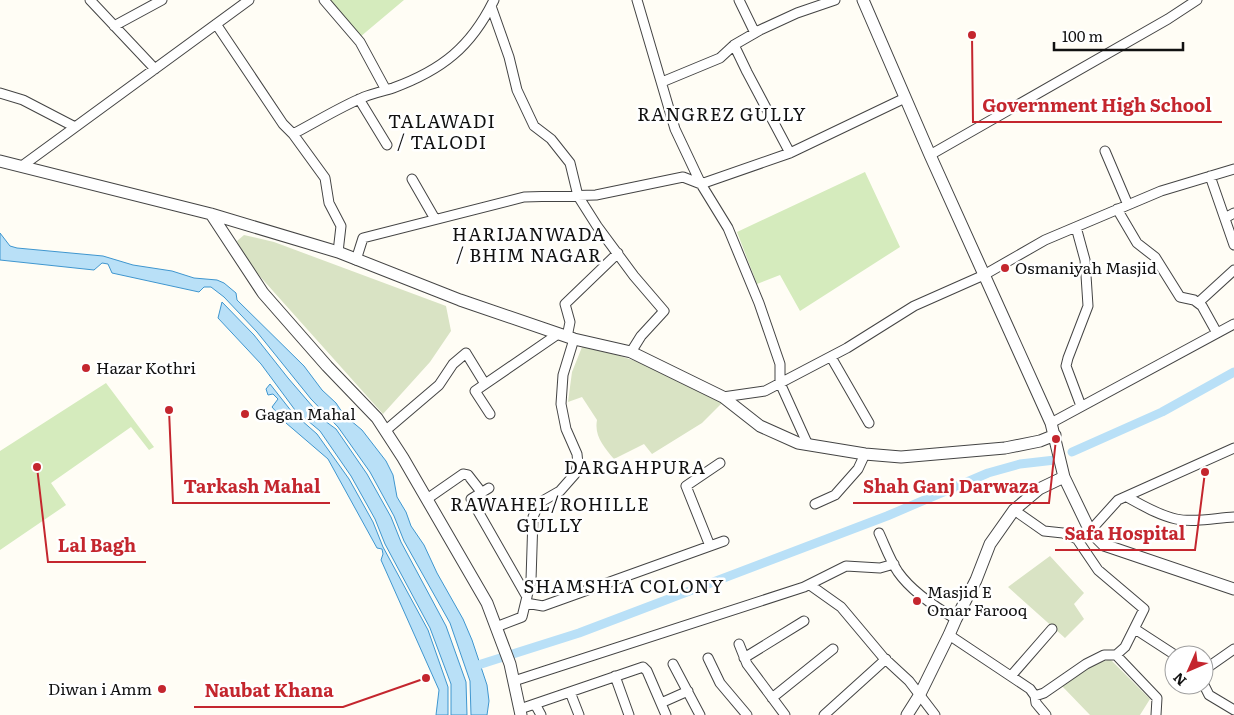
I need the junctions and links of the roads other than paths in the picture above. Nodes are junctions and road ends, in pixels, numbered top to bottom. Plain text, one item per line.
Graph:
1 (90, 0) edge
2 (162, 0) edge
3 (249, 0) edge
4 (324, 0) edge
5 (636, 0) edge
6 (739, 0) edge
7 (835, 0) edge
8 (1197, 0) edge
9 (866, 1) edge
10 (492, 3) edge
11 (216, 24) junction
12 (114, 26) junction
13 (755, 33) junction
14 (734, 44) junction
15 (155, 69) junction
16 (662, 82) junction
17 (386, 90) junction
18 (0, 92) edge
19 (905, 98) junction
20 (359, 99) junction
21 (75, 127) junction
22 (293, 134) junction
23 (387, 145) dead end
24 (1105, 151) dead end
25 (790, 153) junction
26 (930, 155) junction
27 (0, 161) edge
28 (22, 166) junction
29 (1234, 169) edge
30 (1210, 176) junction
31 (412, 180) dead end
32 (701, 184) junction
33 (578, 196) junction
34 (1128, 205) junction
35 (1117, 209) junction
36 (1234, 213) edge
37 (211, 214) junction
38 (1225, 218) junction
39 (435, 219) junction
40 (1076, 227) junction
41 (1234, 245) edge
42 (338, 252) junction
43 (618, 253) junction
44 (356, 260) junction
45 (1234, 270) edge
46 (984, 275) junction
47 (1199, 302) junction
48 (1234, 324) edge
49 (1217, 334) junction
50 (566, 337) junction
51 (631, 352) junction
52 (830, 357) junction
53 (780, 383) junction
54 (485, 384) junction
55 (723, 396) junction
56 (1081, 406) junction
57 (490, 414) dead end
58 (1051, 422) junction
59 (869, 423) dead end
60 (386, 431) junction
61 (1055, 436) junction
62 (808, 445) junction
63 (1234, 448) edge
64 (866, 454) junction
65 (720, 463) dead end
66 (1064, 477) junction
67 (1126, 497) junction
68 (426, 499) junction
69 (815, 504) dead end
70 (1014, 510) junction
71 (1234, 517) edge
72 (1090, 531) junction
73 (879, 533) dead end
74 (1077, 539) junction
75 (724, 541) dead end
76 (710, 546) junction
77 (894, 564) junction
78 (810, 585) junction
79 (1234, 589) edge
80 (526, 600) junction
81 (956, 619) junction
82 (804, 621) dead end
83 (1052, 629) dead end
84 (1135, 629) junction
85 (497, 630) junction
86 (949, 635) junction
87 (739, 644) dead end
88 (1164, 648) edge
89 (833, 649) dead end
90 (1234, 649) edge
91 (1116, 654) junction
92 (708, 658) dead end
93 (744, 658) junction
94 (886, 659) junction
95 (1214, 663) edge
96 (673, 664) dead end
97 (615, 676) junction
98 (1011, 676) junction
99 (514, 681) junction
100 (688, 691) junction
101 (570, 692) junction
102 (1209, 695) edge
103 (919, 696) junction
104 (1035, 696) junction
105 (772, 698) junction
106 (661, 703) junction
107 (535, 704) junction
108 (1234, 710) edge
109 (521, 712) edge
110 (541, 715) edge
111 (579, 715) edge
112 (629, 715) edge
113 (666, 715) edge
114 (700, 715) edge
115 (747, 715) edge
116 (785, 715) edge
117 (824, 715) edge
118 (907, 715) edge
119 (935, 715) edge
120 (1046, 715) edge
121 (1156, 715) edge

1 - 12 street
2 - 12 street
3 - 11 street
4 - 17 street
5 - 16 street
6 - 13 street
7 - 13 street
8 - 26 street
9 - 19 street
10 - 17 street
10 - 33 street
11 - 15 street
11 - 22 street
12 - 15 street
13 - 14 street
14 - 16 street
14 - 25 street
15 - 21 street
16 - 32 street
17 - 20 street
18 - 21 street
19 - 25 street
19 - 26 street
20 - 22 street
20 - 23 street
21 - 28 street
22 - 42 street
24 - 34 street
25 - 32 street
26 - 46 street
27 - 28 street
28 - 37 street
29 - 30 street
30 - 34 street
30 - 38 street
31 - 39 street
32 - 33 street
32 - 53 street
33 - 39 street
33 - 43 street
34 - 35 street
35 - 40 street
35 - 47 street
36 - 38 street
37 - 42 street
37 - 60 street
38 - 41 street
39 - 44 street
40 - 46 street
40 - 56 street
42 - 44 street
43 - 50 street
43 - 51 street
44 - 50 street
45 - 47 street
46 - 52 street
46 - 58 street
47 - 49 street
48 - 49 street
49 - 56 street
50 - 51 street
50 - 54 street
50 - 80 street
51 - 55 street
52 - 53 street
52 - 59 street
53 - 55 street
53 - 62 street
54 - 57 street
54 - 60 street
55 - 62 street
56 - 58 street
58 - 61 street
60 - 68 street
61 - 64 street
61 - 66 street
62 - 64 street
63 - 67 street
64 - 69 street
65 - 76 street
66 - 70 street
66 - 72 street
67 - 71 street
67 - 72 street
68 - 80 street
68 - 85 street
70 - 74 street
70 - 81 street
72 - 74 street
72 - 79 street
73 - 77 street
74 - 84 street
75 - 76 street
76 - 80 street
77 - 78 street
77 - 81 street
78 - 94 street
78 - 99 street
80 - 85 street
81 - 86 street
82 - 93 street
83 - 98 street
84 - 88 street
84 - 91 street
85 - 99 street
86 - 98 street
86 - 103 street
87 - 93 street
89 - 105 street
90 - 95 street
91 - 104 street
91 - 121 street
92 - 115 street
93 - 105 street
94 - 103 street
94 - 117 street
96 - 100 street
97 - 101 street
97 - 106 street
97 - 112 street
98 - 104 street
99 - 109 street
100 - 106 street
100 - 114 street
101 - 107 street
101 - 111 street
102 - 108 street
103 - 118 street
103 - 119 street
104 - 120 street
105 - 116 street
106 - 113 street
107 - 109 street
107 - 110 street

